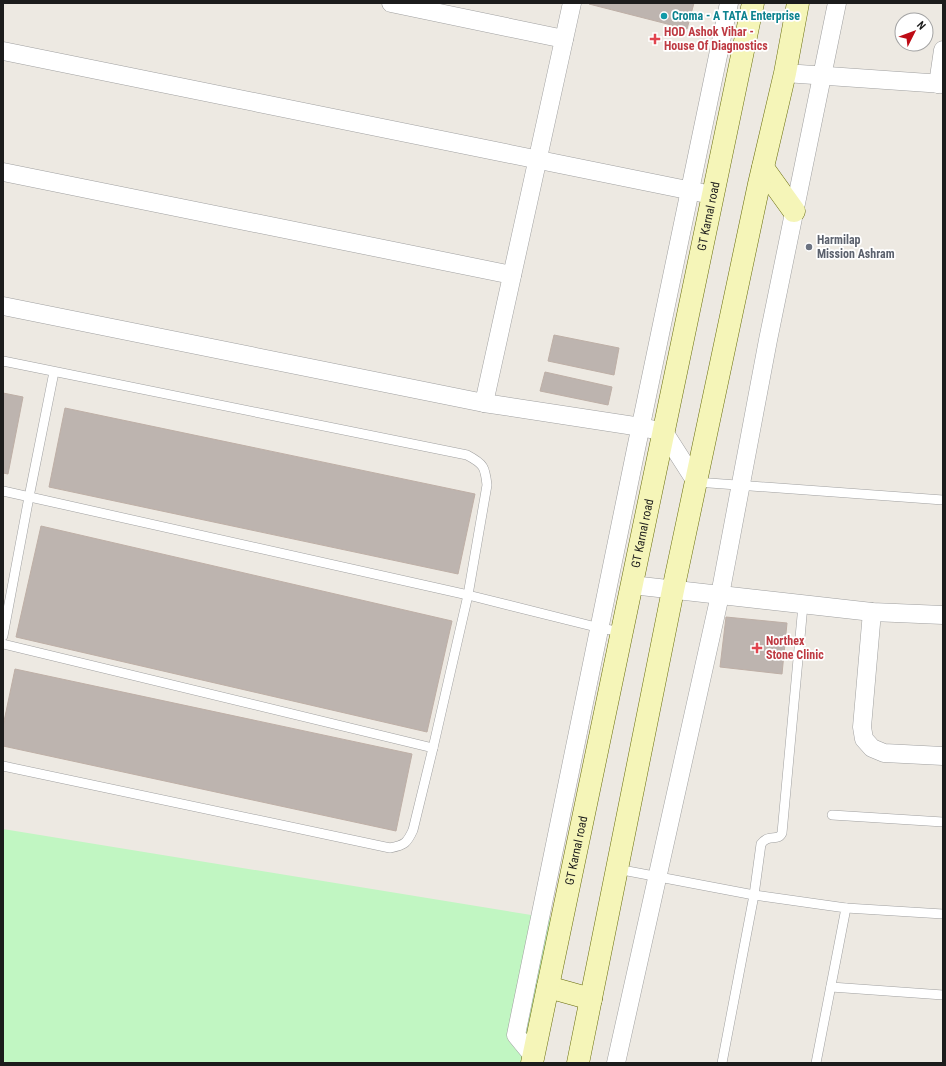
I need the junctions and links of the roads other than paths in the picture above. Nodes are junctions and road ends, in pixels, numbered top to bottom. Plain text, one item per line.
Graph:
1 (391, 3) edge
2 (572, 3) edge
3 (730, 3) edge
4 (753, 3) edge
5 (798, 3) edge
6 (837, 3) edge
7 (564, 39) junction
8 (943, 50) edge
9 (3, 51) edge
10 (785, 73) junction
11 (822, 76) junction
12 (941, 84) edge
13 (537, 159) junction
14 (763, 168) junction
15 (3, 172) edge
16 (691, 190) junction
17 (713, 196) junction
18 (794, 211) junction
19 (512, 275) junction
20 (3, 306) edge
21 (3, 361) edge
22 (54, 372) junction
23 (484, 403) junction
24 (641, 427) junction
25 (664, 432) junction
26 (696, 482) junction
27 (740, 485) junction
28 (3, 491) edge
29 (29, 497) junction
30 (943, 500) edge
31 (632, 585) junction
32 (672, 590) junction
33 (468, 595) junction
34 (720, 595) junction
35 (803, 605) junction
36 (872, 612) junction
37 (943, 615) edge
38 (600, 628) junction
39 (622, 632) junction
40 (3, 636) edge
41 (3, 644) edge
42 (433, 748) junction
43 (943, 756) edge
44 (3, 766) edge
45 (832, 815) dead end
46 (943, 822) edge
47 (617, 869) junction
48 (658, 877) junction
49 (754, 895) junction
50 (846, 908) junction
51 (943, 914) edge
52 (548, 987) junction
53 (831, 987) junction
54 (943, 995) edge
55 (591, 999) junction
56 (533, 1060) edge
57 (578, 1063) edge
58 (616, 1063) edge
59 (722, 1063) edge
60 (816, 1063) edge

1 - 7 street
2 - 7 street
3 - 16 street
4 - 17 main road, GT Karnal road
5 - 10 main road
6 - 11 street
7 - 13 street
8 - 12 street
9 - 13 street
10 - 11 street
10 - 14 main road
11 - 12 street
11 - 18 street
13 - 16 street
13 - 19 street
14 - 18 main road
14 - 26 main road
15 - 19 street
16 - 17 street
16 - 24 street
17 - 25 main road, GT Karnal road
18 - 27 street
19 - 23 street
20 - 23 street
21 - 22 lane
22 - 29 lane
22 - 33 lane
23 - 24 street
24 - 25 street
24 - 38 street
25 - 26 street
25 - 31 main road, GT Karnal road
26 - 27 lane
26 - 32 main road
27 - 30 lane
27 - 34 street
28 - 29 lane
29 - 33 lane
29 - 40 lane
31 - 32 street
31 - 39 main road, GT Karnal road
32 - 34 street
32 - 47 main road
33 - 38 lane
33 - 42 lane
34 - 35 street
34 - 48 street
35 - 36 street
35 - 49 lane
36 - 37 street
36 - 43 street
38 - 39 lane
38 - 56 street
39 - 52 main road, GT Karnal road
41 - 42 lane
42 - 44 lane
45 - 46 lane
47 - 48 lane
47 - 55 main road
48 - 49 lane
48 - 58 street
49 - 50 lane
49 - 59 lane
50 - 51 lane
50 - 53 lane
52 - 55 main road
52 - 56 main road, GT Karnal road
53 - 54 lane
53 - 60 lane
55 - 57 main road

